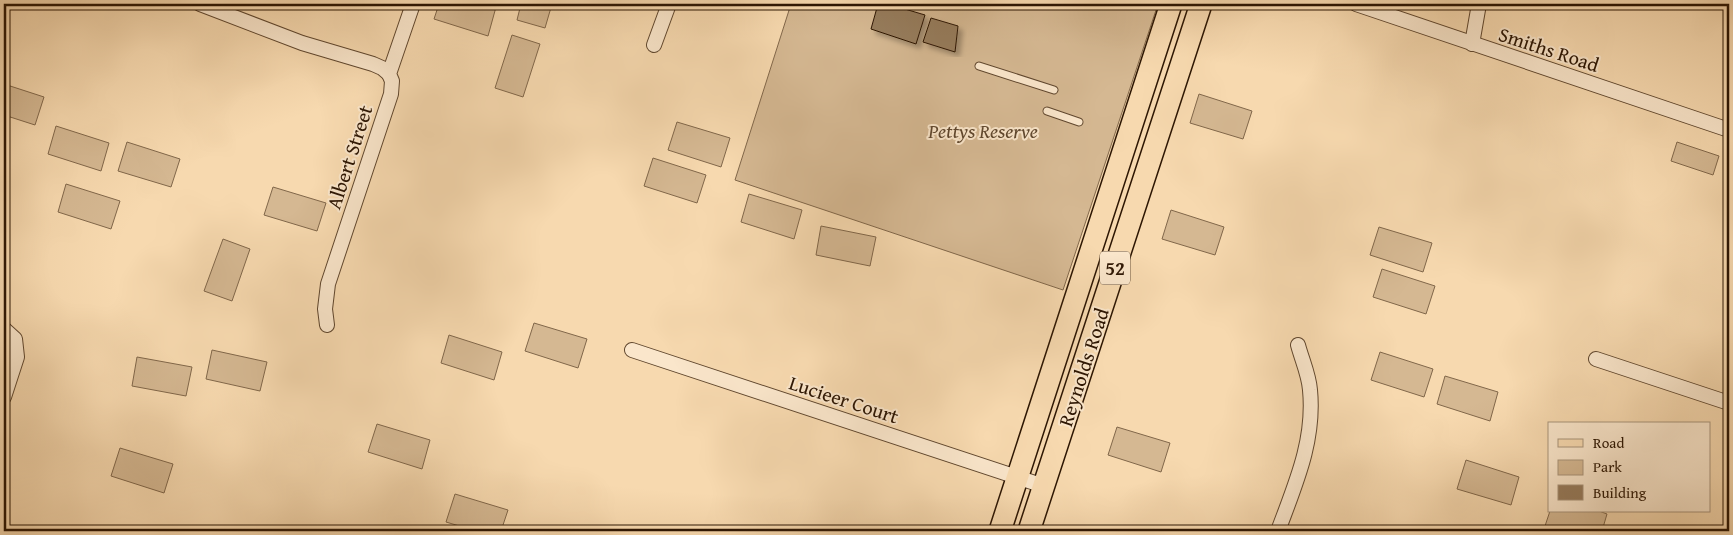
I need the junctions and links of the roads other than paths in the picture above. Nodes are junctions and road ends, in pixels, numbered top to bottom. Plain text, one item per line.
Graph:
1 (200, 4) edge
2 (413, 4) edge
3 (669, 4) edge
4 (1171, 4) edge
5 (1201, 4) edge
6 (1356, 4) edge
7 (1479, 4) edge
8 (1472, 44) junction
9 (654, 45) dead end
10 (979, 66) dead end
11 (389, 74) junction
12 (1054, 90) dead end
13 (1047, 111) dead end
14 (1079, 122) dead end
15 (1729, 130) edge
16 (328, 325) dead end
17 (4, 329) edge
18 (1298, 346) dead end
19 (632, 350) dead end
20 (1596, 359) dead end
21 (4, 397) edge
22 (1729, 402) edge
23 (1017, 478) junction
24 (1044, 486) junction
25 (1000, 531) edge
26 (1029, 531) edge
27 (1278, 531) edge

1 - 11 street
2 - 11 street, Albert Street
3 - 9 street
4 - 23 main road, Reynolds Road / 52
5 - 24 main road, Reynolds Road / 52
6 - 8 street, Smiths Road
7 - 8 street
8 - 15 street, Smiths Road
10 - 12 lane
11 - 16 street, Albert Street
13 - 14 lane
17 - 21 street
18 - 27 street
19 - 23 street, Lucieer Court
20 - 22 street
23 - 24 street, Lucieer Court
23 - 25 main road, Reynolds Road / 52
24 - 26 main road, Reynolds Road / 52

